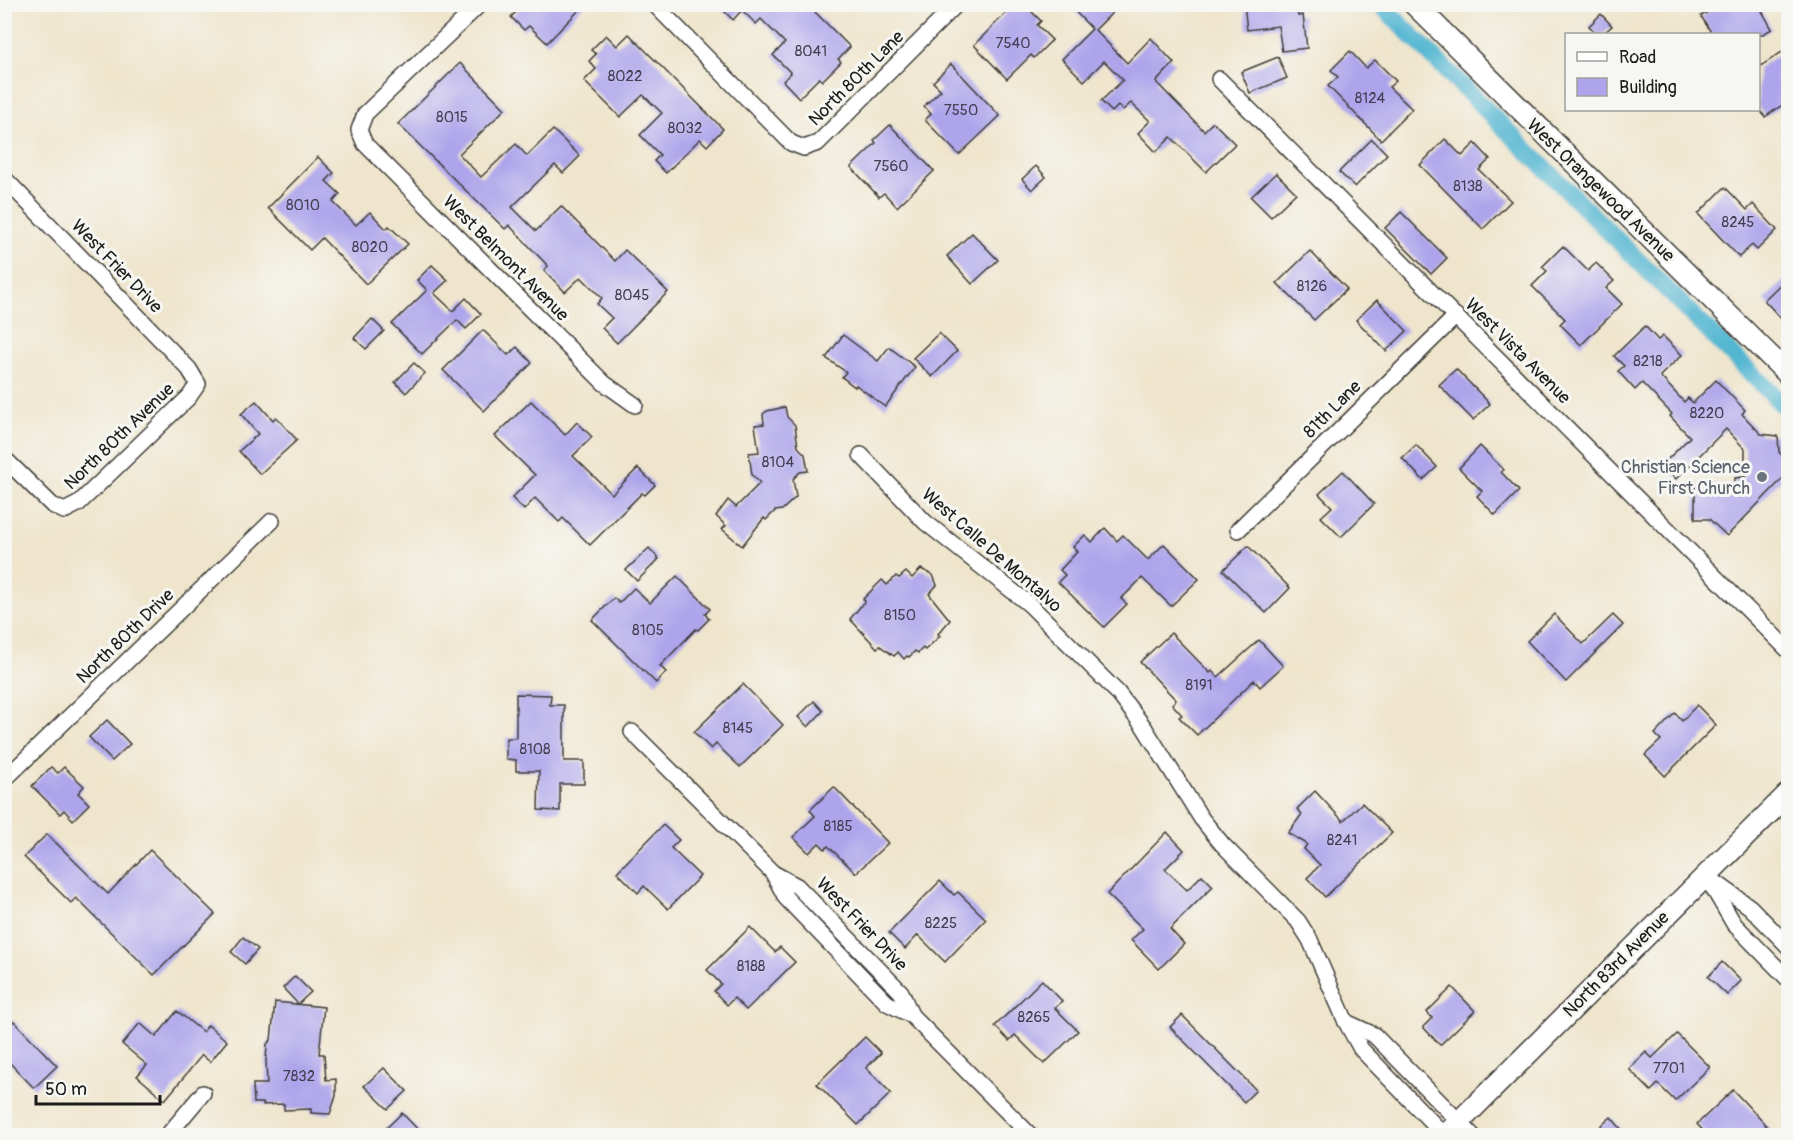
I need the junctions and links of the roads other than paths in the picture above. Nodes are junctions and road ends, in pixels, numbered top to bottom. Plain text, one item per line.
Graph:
1 (480, 4) edge
2 (654, 4) edge
3 (957, 4) edge
4 (1414, 4) edge
5 (1219, 79) dead end
6 (4, 178) edge
7 (1456, 316) junction
8 (1788, 374) edge
9 (198, 384) joint
10 (635, 405) dead end
11 (861, 455) dead end
12 (5, 460) edge
13 (272, 521) dead end
14 (1238, 531) dead end
15 (1788, 650) edge
16 (633, 732) dead end
17 (4, 780) edge
18 (1788, 794) edge
19 (1706, 876) junction
20 (1788, 946) edge
21 (1787, 974) edge
22 (1346, 1022) junction
23 (1394, 1055) junction
24 (1381, 1069) junction
25 (203, 1093) dead end
26 (1459, 1131) edge
27 (167, 1136) edge
28 (1031, 1136) edge

1 - 10 street, West Belmont Avenue
2 - 3 street, North 80th Lane
4 - 8 street, West Orangewood Avenue
5 - 7 street, West Vista Avenue
6 - 9 street, West Frier Drive
7 - 14 street, 81th Lane
7 - 15 street, West Vista Avenue
9 - 12 street, North 80th Avenue
11 - 22 street, West Calle De Montalvo
13 - 17 street, North 80th Drive
16 - 28 street, West Frier Drive
18 - 19 street, North 83rd Avenue
19 - 20 street
19 - 21 street
19 - 26 street, North 83rd Avenue
22 - 23 street
22 - 24 street, West Calle De Montalvo
23 - 24 street
23 - 26 street
24 - 26 street, West Calle De Montalvo
25 - 27 street

